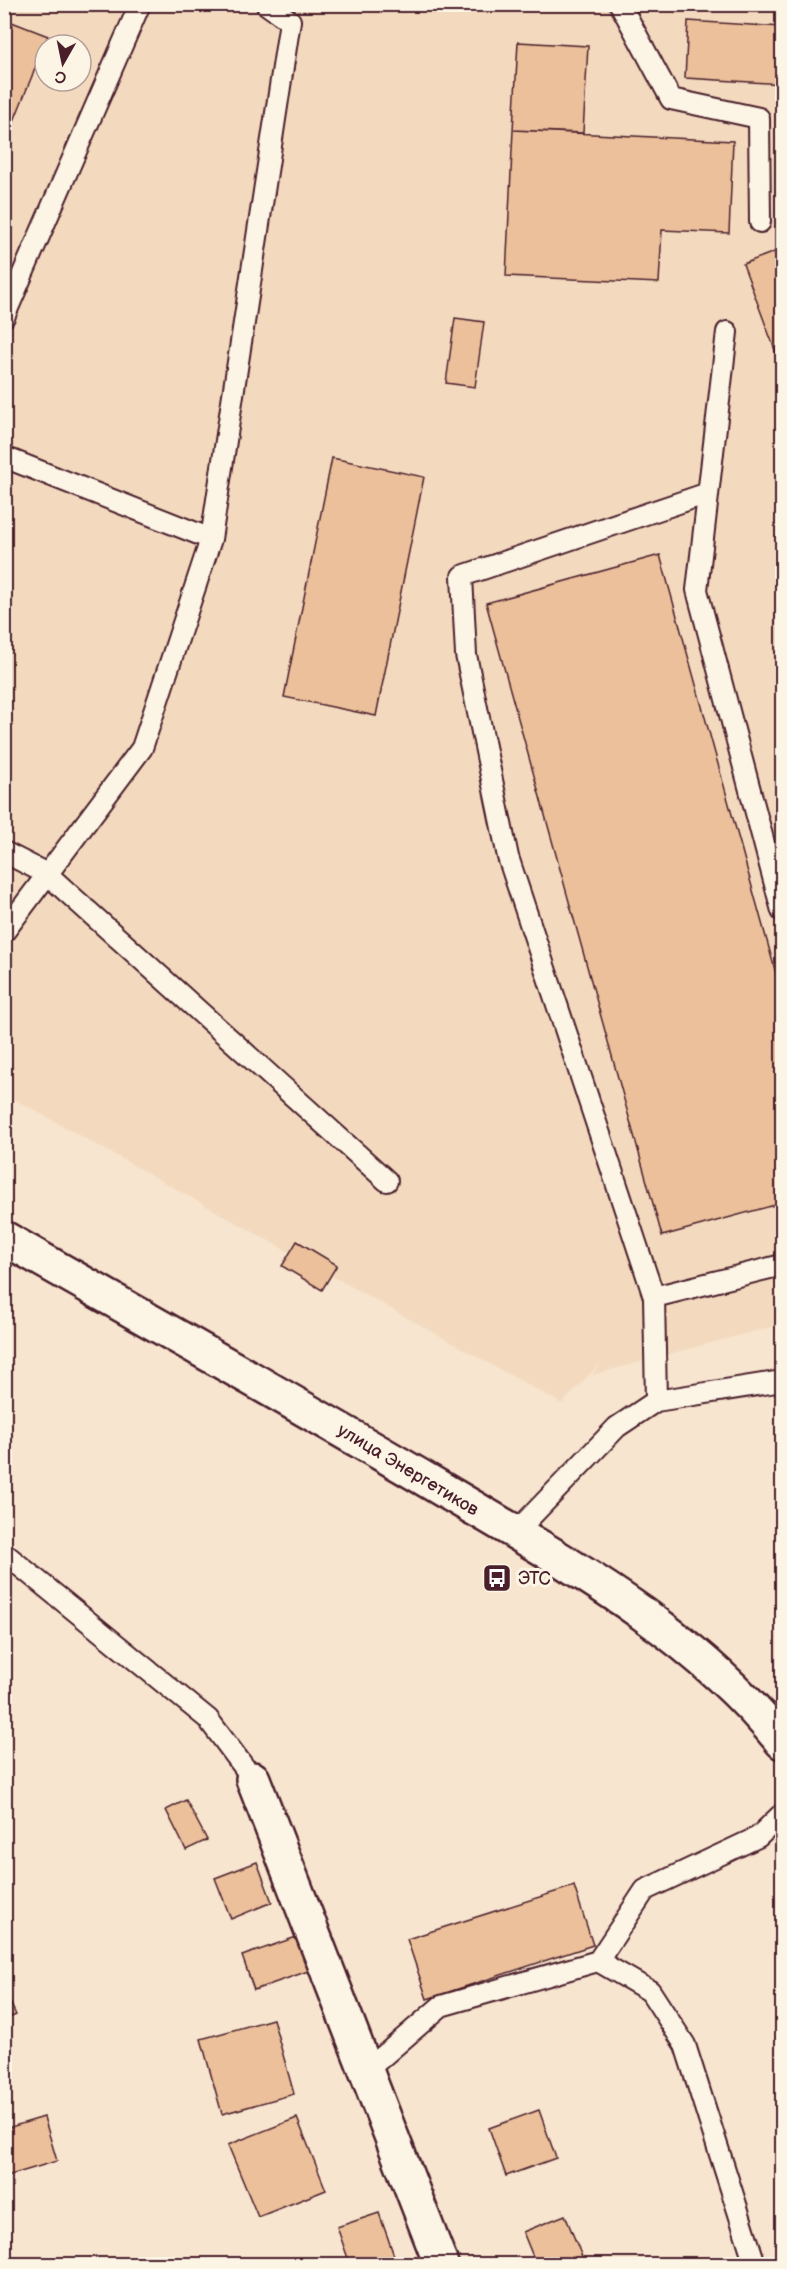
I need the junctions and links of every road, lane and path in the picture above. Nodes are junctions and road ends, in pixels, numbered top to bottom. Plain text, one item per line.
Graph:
1 (140, 4) edge
2 (266, 4) edge
3 (620, 4) edge
4 (760, 222) dead end
5 (4, 317) edge
6 (727, 332) dead end
7 (4, 457) edge
8 (708, 493) junction
9 (211, 539) junction
10 (4, 852) edge
11 (47, 874) junction
12 (783, 911) edge
13 (4, 932) edge
14 (387, 1181) dead end
15 (4, 1238) edge
16 (783, 1265) edge
17 (654, 1297) junction
18 (783, 1381) edge
19 (656, 1401) junction
20 (515, 1533) junction
21 (4, 1553) edge
22 (783, 1742) edge
23 (253, 1779) joint
24 (783, 1814) edge
25 (598, 1961) junction
26 (366, 2071) junction
27 (441, 2265) edge
28 (755, 2265) edge

1 - 5 lane
2 - 9 lane
3 - 4 lane
6 - 8 lane
7 - 9 lane
8 - 12 lane
8 - 17 lane
9 - 11 lane
10 - 11 lane
11 - 13 lane
11 - 14 lane
15 - 20 street, улица Энергетиков
16 - 17 lane
17 - 19 lane
18 - 19 lane
19 - 20 lane
20 - 22 street, улица Энергетиков
21 - 23 lane
23 - 26 street
24 - 25 lane
25 - 26 lane
25 - 28 lane
26 - 27 street

